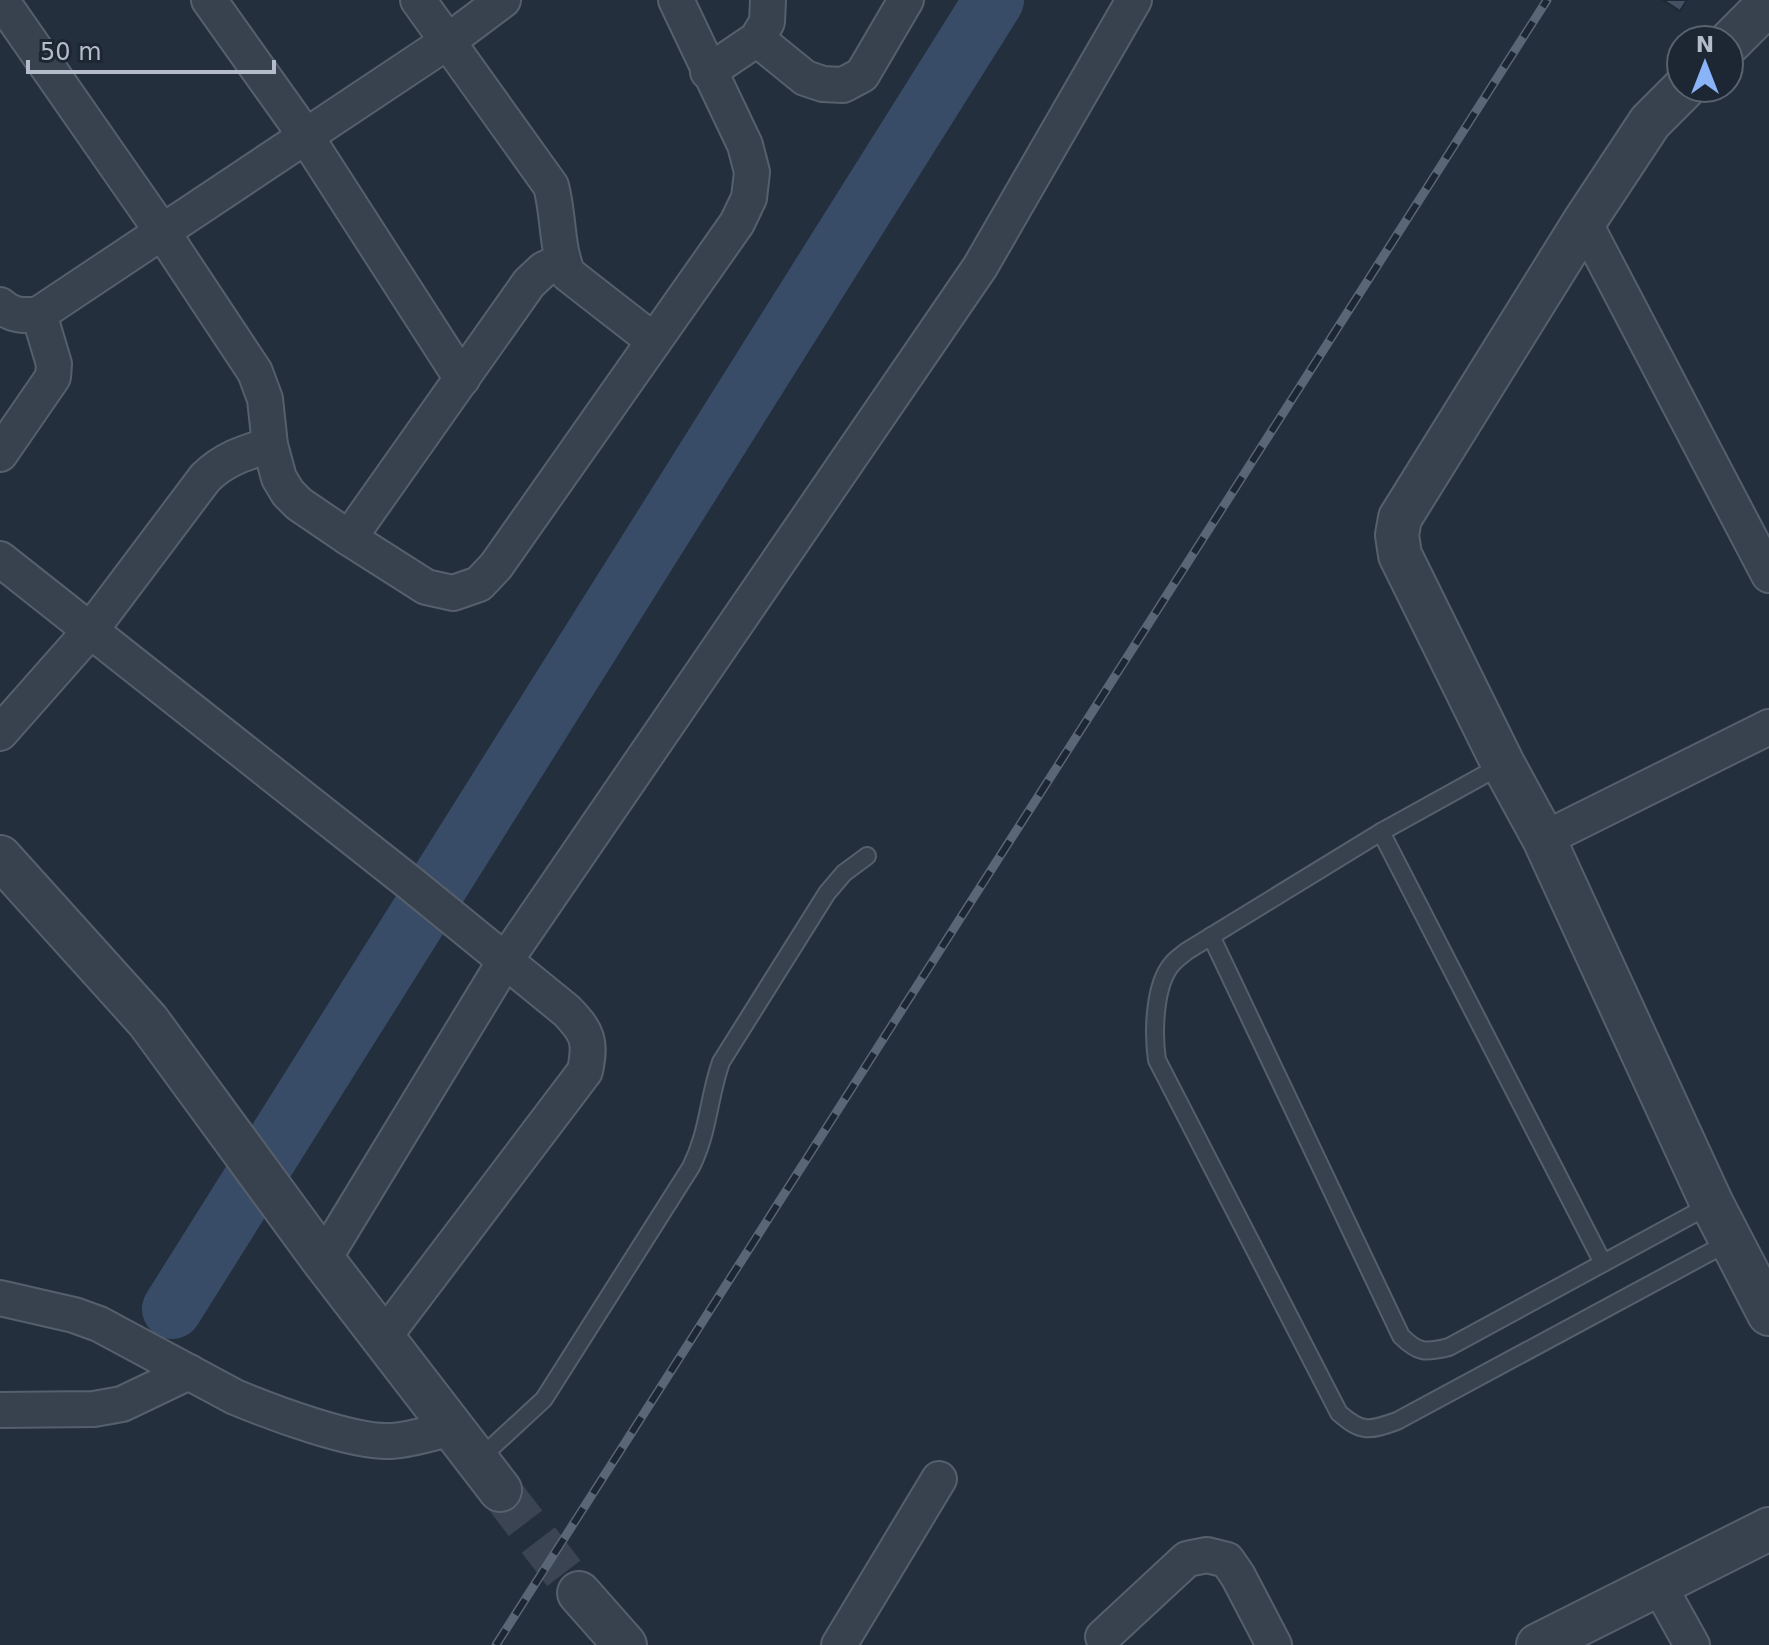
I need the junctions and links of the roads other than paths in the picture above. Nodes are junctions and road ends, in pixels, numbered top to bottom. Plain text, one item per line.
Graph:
1 (1, 0) edge
2 (209, 0) edge
3 (418, 0) edge
4 (503, 0) edge
5 (676, 0) edge
6 (768, 0) edge
7 (906, 0) edge
8 (1134, 0) edge
9 (1766, 14) edge
10 (1745, 30) edge
11 (757, 39) junction
12 (447, 42) junction
13 (708, 72) junction
14 (1668, 104) edge
15 (305, 135) junction
16 (1584, 222) junction
17 (161, 230) junction
18 (562, 261) junction
19 (0, 305) edge
20 (39, 314) junction
21 (654, 341) junction
22 (462, 379) junction
23 (270, 445) junction
24 (0, 454) edge
25 (349, 538) junction
26 (0, 559) edge
27 (1769, 575) edge
28 (90, 631) junction
29 (1769, 727) edge
30 (1, 732) edge
31 (1503, 764) junction
32 (1381, 832) junction
33 (1544, 839) junction
34 (867, 856) dead end
35 (0, 857) edge
36 (1211, 936) junction
37 (505, 961) junction
38 (1712, 1204) junction
39 (1731, 1241) junction
40 (323, 1260) junction
41 (1603, 1263) junction
42 (0, 1298) edge
43 (1769, 1314) edge
44 (383, 1338) junction
45 (189, 1372) junction
46 (0, 1410) edge
47 (452, 1428) junction
48 (488, 1476) joint
49 (939, 1479) dead end
50 (1769, 1529) edge
51 (1658, 1584) junction
52 (579, 1593) tunnel mouth
53 (1103, 1637) dead end
54 (625, 1645) edge
55 (839, 1645) edge
56 (1274, 1645) edge
57 (1538, 1645) edge
58 (1692, 1645) edge

1 - 17 street
2 - 15 street
3 - 12 street
4 - 12 street
5 - 13 street
6 - 11 street
7 - 11 street
8 - 37 street
9 - 10 street
11 - 13 street
12 - 15 street
12 - 18 street
13 - 21 street
14 - 16 street
15 - 17 street
15 - 22 street
16 - 27 street
16 - 31 street
17 - 20 street
17 - 23 street
18 - 21 street
18 - 22 street
19 - 20 street
20 - 24 street
21 - 25 street
22 - 25 street
23 - 25 street
23 - 28 street
26 - 28 street
28 - 30 street
28 - 37 street
29 - 33 street
31 - 32 lane
31 - 33 street
32 - 36 lane
32 - 41 lane
33 - 38 street
34 - 48 lane
35 - 40 street
36 - 39 lane
36 - 41 lane
37 - 40 street
37 - 44 street
38 - 39 street
38 - 41 lane
39 - 43 street
40 - 44 street
42 - 45 street
44 - 47 street
45 - 46 street
45 - 47 street
47 - 48 street
49 - 55 street
50 - 51 street
51 - 57 street
51 - 58 street
52 - 54 street
53 - 56 street

